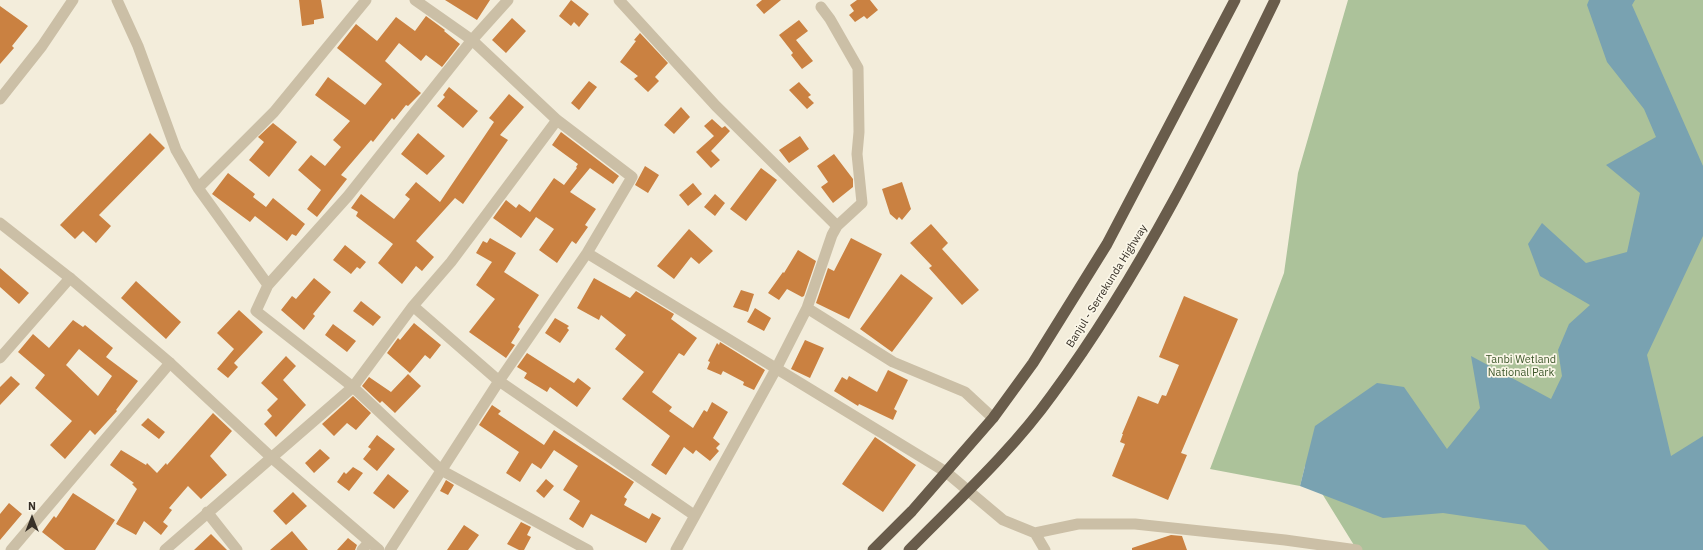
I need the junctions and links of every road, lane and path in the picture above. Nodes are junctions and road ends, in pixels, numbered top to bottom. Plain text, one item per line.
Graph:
1 (74, 0) edge
2 (117, 0) edge
3 (366, 0) edge
4 (415, 0) edge
5 (508, 0) edge
6 (619, 0) edge
7 (1235, 0) edge
8 (1275, 0) edge
9 (821, 7) dead end
10 (472, 40) junction
11 (0, 99) edge
12 (557, 120) junction
13 (198, 188) junction
14 (0, 223) edge
15 (837, 226) junction
16 (587, 253) junction
17 (70, 278) junction
18 (268, 285) junction
19 (413, 306) junction
20 (807, 308) junction
21 (0, 358) edge
22 (170, 363) junction
23 (776, 369) junction
24 (499, 381) junction
25 (354, 387) junction
26 (993, 418) junction
27 (272, 458) junction
28 (441, 470) junction
29 (946, 472) junction
30 (967, 490) junction
31 (207, 512) junction
32 (694, 515) junction
33 (1035, 533) junction
34 (366, 546) edge
35 (11, 550) edge
36 (165, 550) edge
37 (237, 550) edge
38 (379, 550) edge
39 (390, 550) edge
40 (588, 550) edge
41 (676, 550) edge
42 (873, 550) edge
43 (909, 550) edge
44 (1045, 550) edge
45 (1357, 550) edge

1 - 11 street
2 - 13 street
3 - 13 street
4 - 10 street
5 - 10 street
6 - 15 street
7 - 26 highway, Banjul - Serrekunda Highway
8 - 30 highway, Banjul - Serrekunda Highway
9 - 15 street
10 - 12 street
10 - 18 street
12 - 16 street
12 - 19 street
13 - 18 street
14 - 17 street
15 - 20 street
16 - 23 street
16 - 24 street
17 - 21 street
17 - 22 street
18 - 25 street
19 - 24 street
19 - 25 street
20 - 23 street
20 - 26 street
22 - 27 street
22 - 35 street
23 - 29 street
23 - 32 street
24 - 28 street
24 - 32 street
25 - 27 street
25 - 28 street
26 - 29 highway, Banjul - Serrekunda Highway
27 - 31 street
27 - 34 street
28 - 39 street
28 - 40 street
29 - 30 street
29 - 42 highway, Banjul - Serrekunda Highway
30 - 33 street
30 - 43 highway, Banjul - Serrekunda Highway
31 - 36 street
31 - 37 street
32 - 41 street
33 - 44 street
33 - 45 street
34 - 38 street

